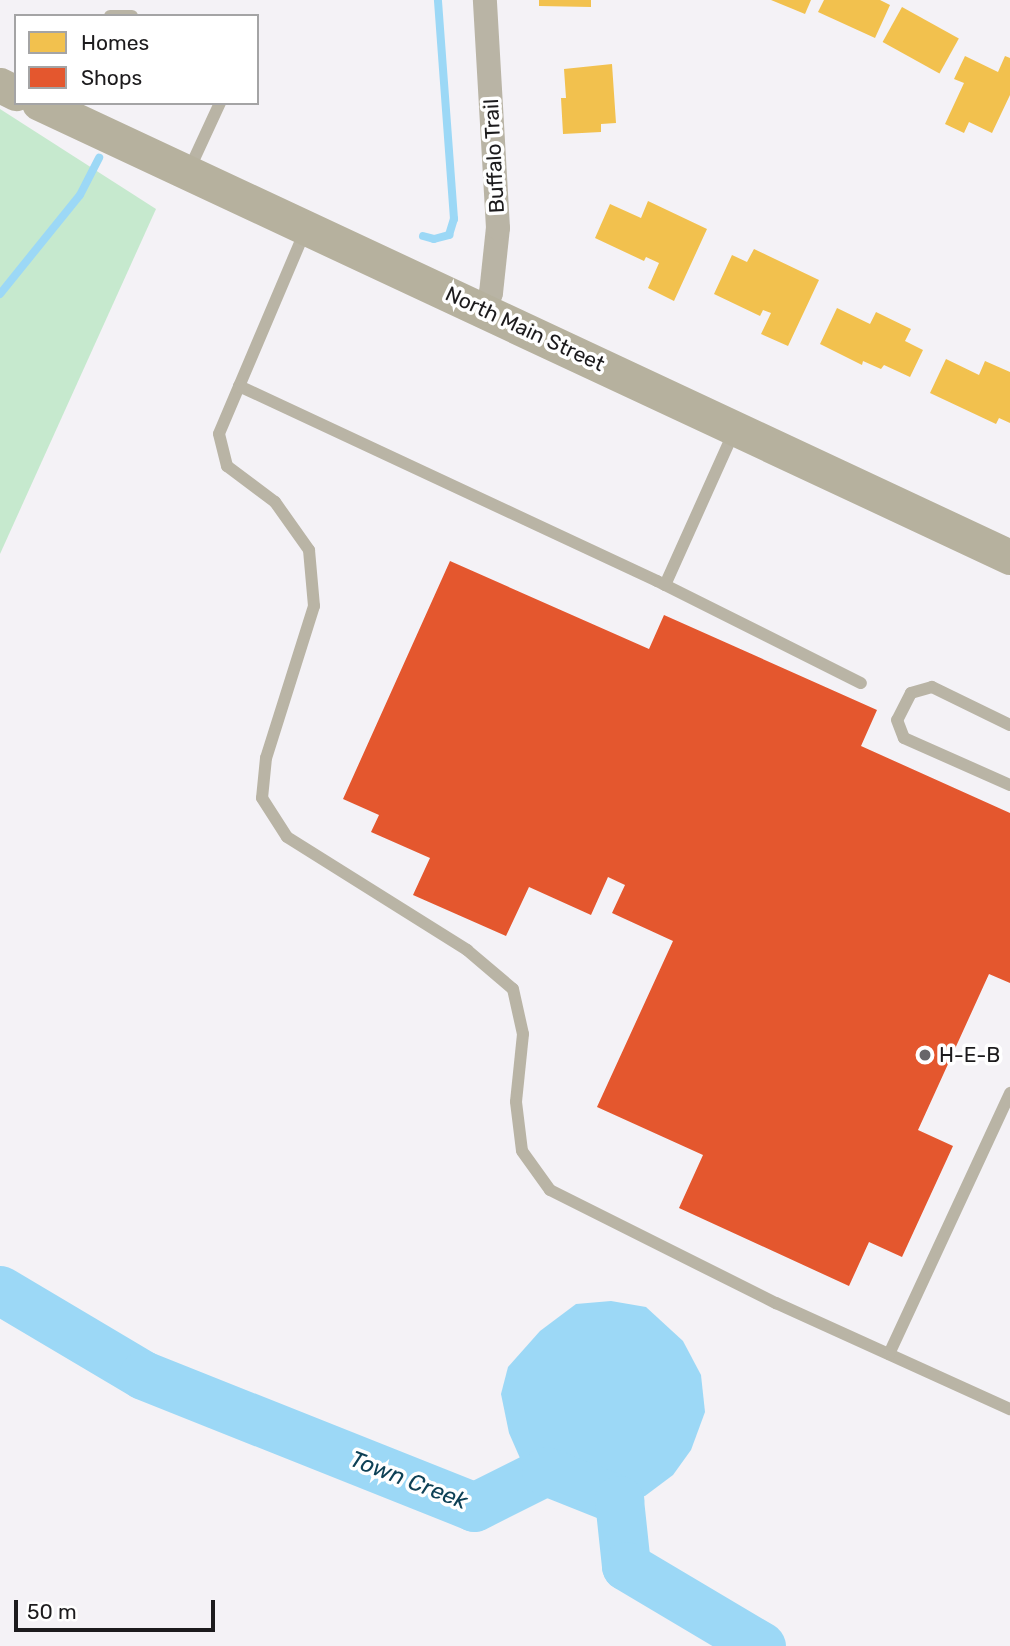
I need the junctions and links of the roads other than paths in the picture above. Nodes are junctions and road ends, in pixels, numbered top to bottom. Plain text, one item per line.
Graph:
1 (485, 0) edge
2 (44, 105) edge
3 (219, 105) edge
4 (188, 173) junction
5 (307, 228) junction
6 (485, 311) junction
7 (239, 386) junction
8 (735, 428) junction
9 (1010, 556) edge
10 (665, 585) junction
11 (861, 683) dead end
12 (1010, 725) edge
13 (1010, 785) edge
14 (1010, 1093) edge
15 (889, 1354) junction
16 (1010, 1409) edge

1 - 6 street, Buffalo Trail
2 - 4 street, North Main Street
3 - 4 lane
4 - 5 street, North Main Street
5 - 6 street, North Main Street
5 - 7 lane
6 - 8 street, North Main Street
7 - 10 lane
7 - 15 lane
8 - 9 street, North Main Street
8 - 10 lane
10 - 11 lane
12 - 13 lane
14 - 15 lane
15 - 16 lane

